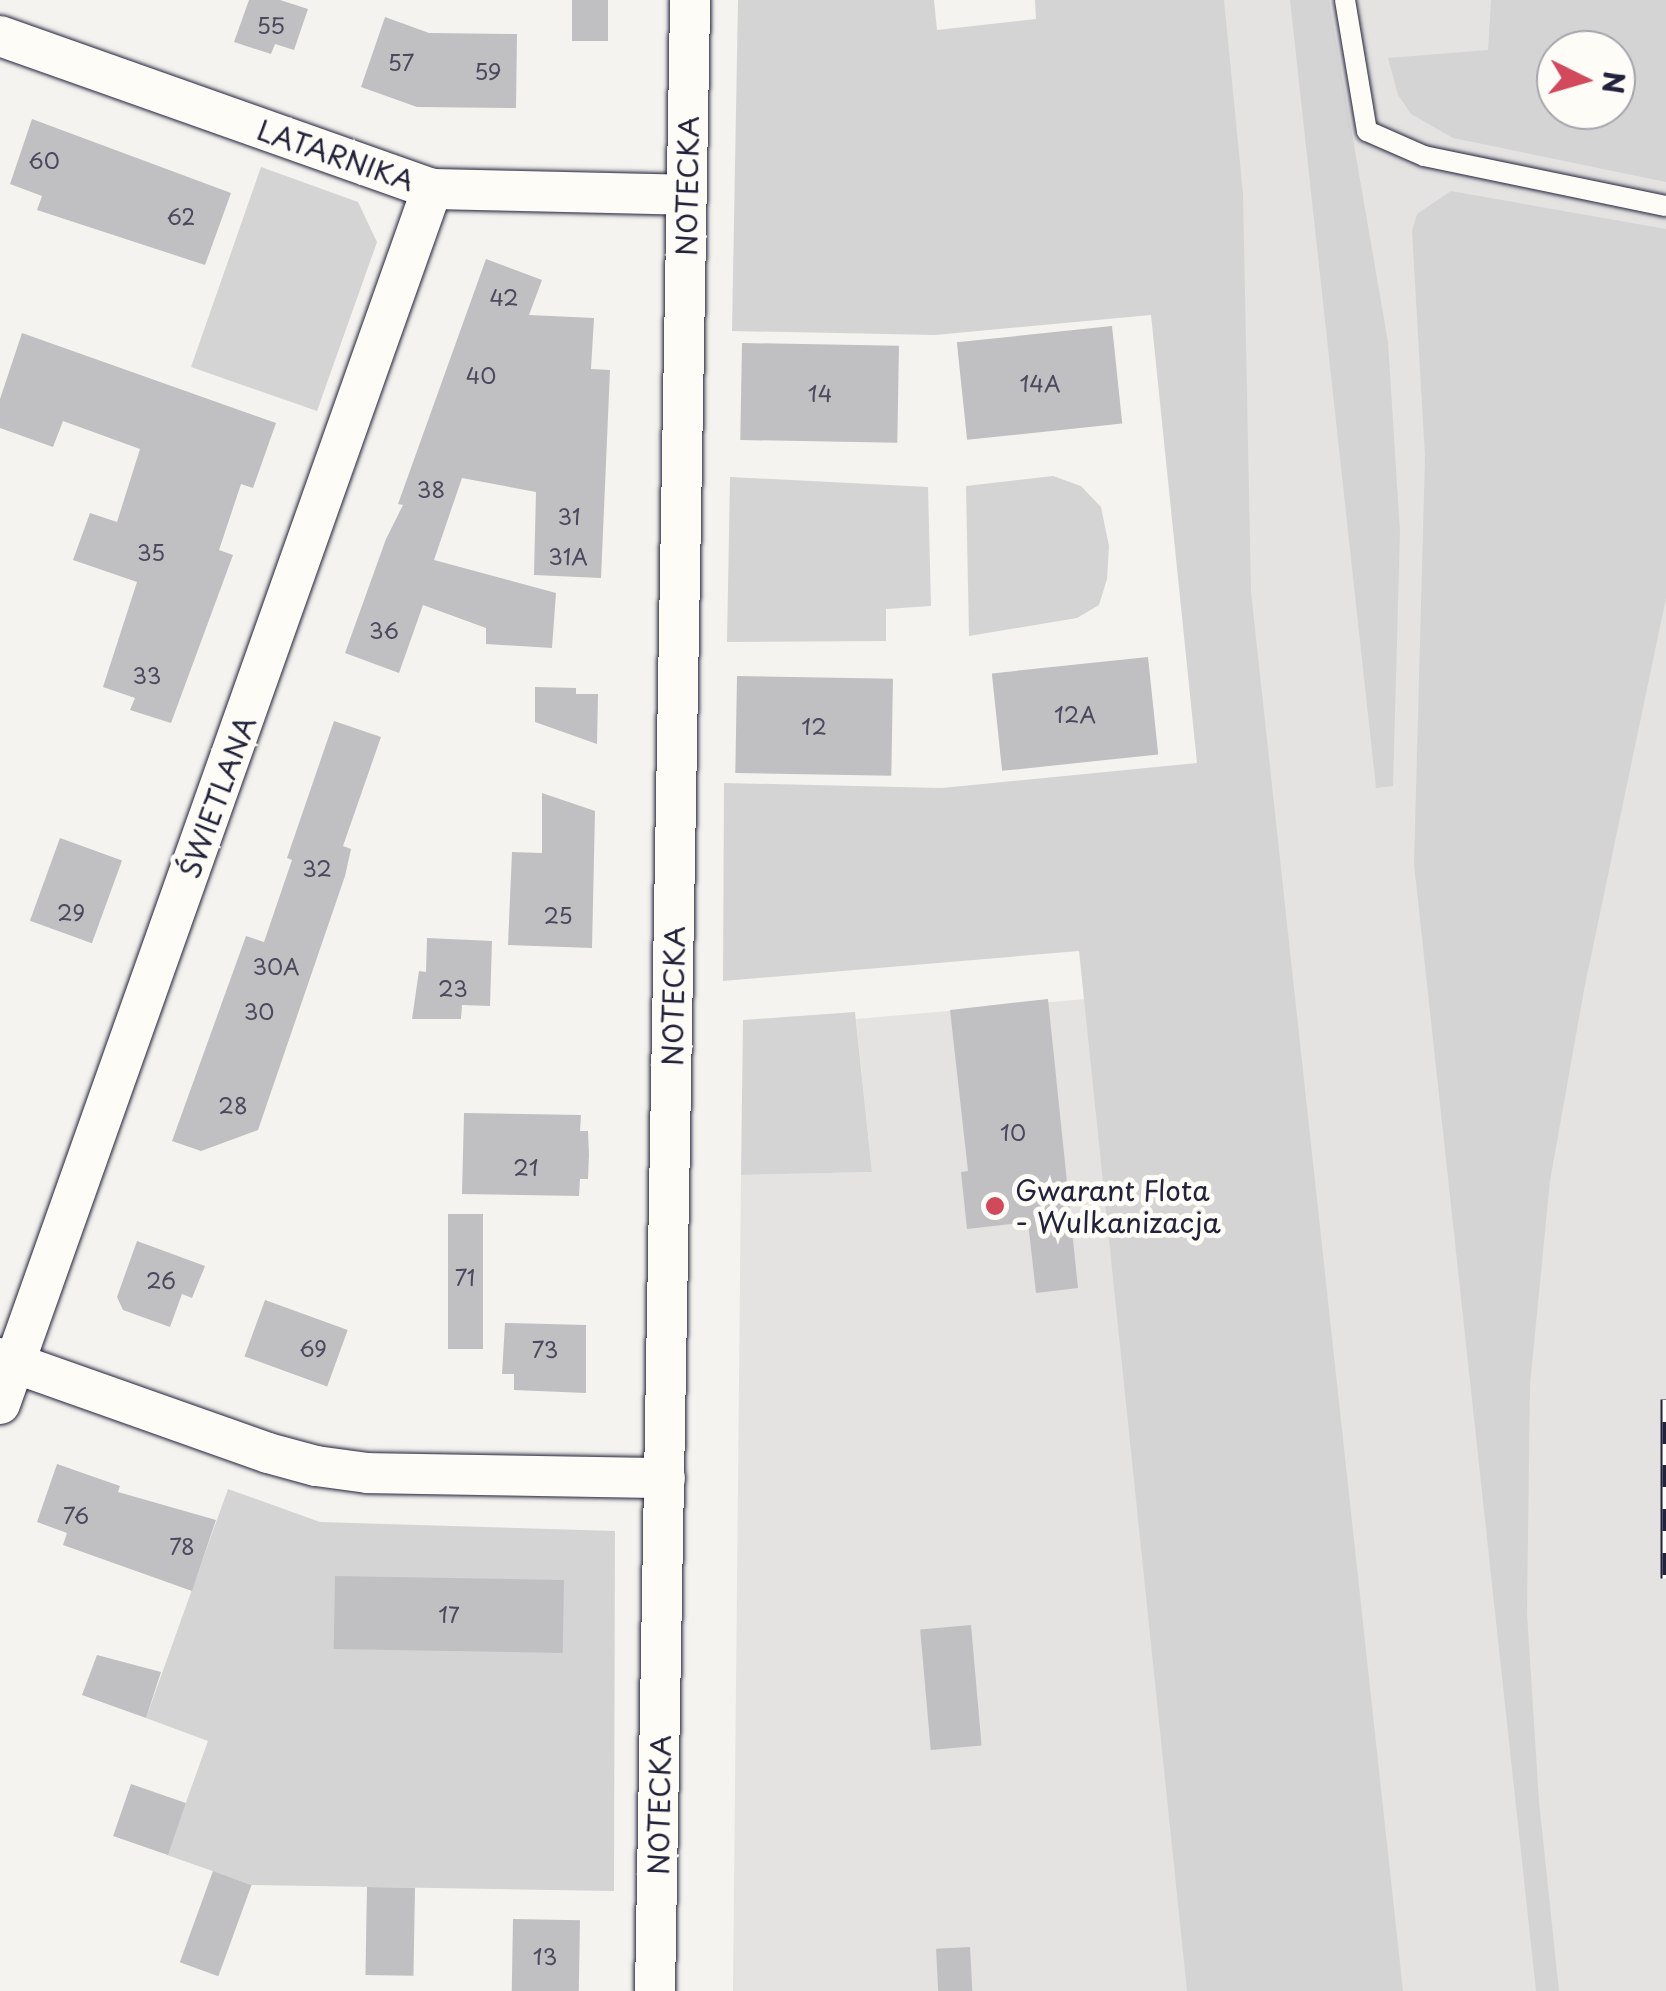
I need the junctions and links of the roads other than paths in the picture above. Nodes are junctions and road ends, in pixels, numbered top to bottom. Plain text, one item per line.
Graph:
1 (690, 0) edge
2 (1345, 0) edge
3 (0, 36) edge
4 (432, 188) junction
5 (687, 195) junction
6 (1666, 206) edge
7 (7, 1360) edge
8 (0, 1404) edge
9 (665, 1478) junction
10 (655, 1991) edge

1 - 5 street, NOTECKA
2 - 6 lane
3 - 4 street, LATARNIKA
4 - 5 street, LATARNIKA
4 - 7 street, ŚWIETLANA
5 - 9 street, NOTECKA
7 - 8 street, ŚWIETLANA
7 - 9 street
9 - 10 street, NOTECKA

